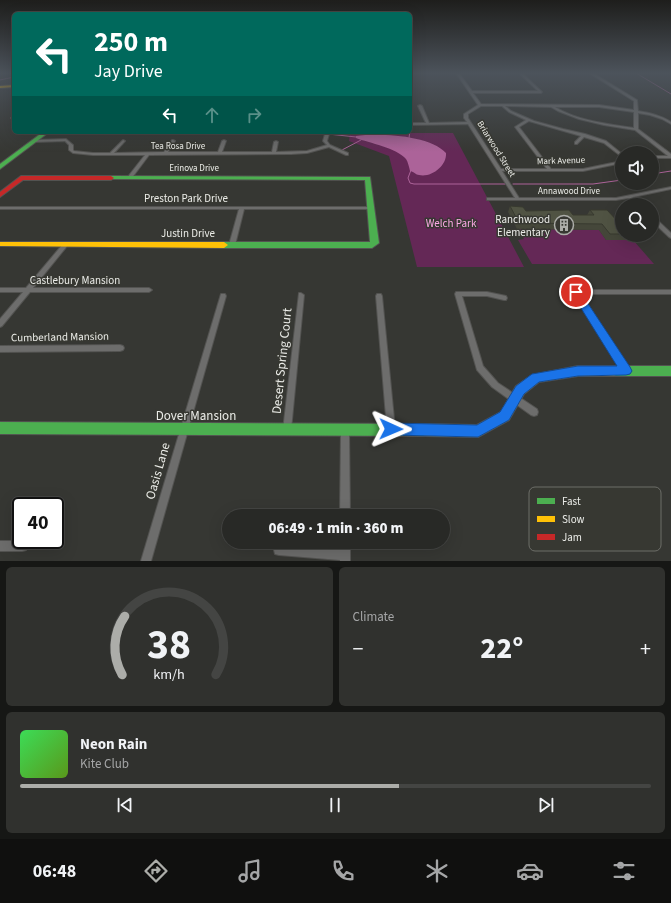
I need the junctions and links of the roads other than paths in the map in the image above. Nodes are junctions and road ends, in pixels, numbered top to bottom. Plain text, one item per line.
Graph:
1 (476, 99) edge
2 (633, 99) edge
3 (480, 105) junction
4 (420, 106) dead end
5 (503, 106) junction
6 (552, 106) junction
7 (636, 112) junction
8 (528, 120) junction
9 (469, 123) junction
10 (671, 123) edge
11 (412, 124) edge
12 (428, 124) junction
13 (636, 129) junction
14 (43, 134) edge
15 (327, 134) edge
16 (584, 135) junction
17 (34, 141) junction
18 (123, 141) dead end
19 (173, 141) dead end
20 (224, 141) dead end
21 (276, 142) dead end
22 (576, 143) dead end
23 (329, 146) junction
24 (615, 150) edge
25 (274, 153) junction
26 (111, 154) junction
27 (148, 154) junction
28 (165, 154) junction
29 (219, 154) junction
30 (347, 154) dead end
31 (671, 156) edge
32 (659, 157) edge
33 (615, 163) edge
34 (0, 167) edge
35 (499, 170) junction
36 (550, 170) junction
37 (129, 178) junction
38 (671, 188) edge
39 (0, 195) edge
40 (630, 197) joint
41 (489, 199) dead end
42 (518, 199) junction
43 (0, 208) edge
44 (242, 208) junction
45 (371, 208) junction
46 (659, 225) edge
47 (671, 236) edge
48 (0, 244) edge
49 (65, 245) junction
50 (232, 245) junction
51 (0, 290) edge
52 (27, 290) junction
53 (149, 290) dead end
54 (671, 292) edge
55 (301, 295) dead end
56 (223, 296) dead end
57 (379, 296) dead end
58 (504, 298) dead end
59 (0, 324) edge
60 (120, 348) dead end
61 (0, 349) edge
62 (671, 370) edge
63 (626, 371) junction
64 (515, 399) junction
65 (534, 412) dead end
66 (0, 428) edge
67 (184, 429) junction
68 (391, 429) junction
69 (287, 430) junction
70 (345, 430) junction
71 (345, 509) edge
72 (0, 546) edge
73 (12, 546) edge
74 (279, 550) dead end
75 (345, 558) edge
76 (146, 561) edge

1 - 3 street, Briarwood Street
2 - 7 street
3 - 5 street
3 - 9 street, Briarwood Street
4 - 12 street
5 - 6 street
5 - 8 street
6 - 7 street
6 - 13 street
7 - 10 street
7 - 13 street
8 - 16 street
8 - 36 street
9 - 12 street
9 - 35 street, Briarwood Street
11 - 12 street
13 - 31 street
14 - 17 main road
15 - 23 street
16 - 22 street
16 - 24 street
17 - 26 street, Tea Rosa Drive
17 - 34 main road
18 - 26 street
19 - 28 street
20 - 29 street
21 - 25 street
23 - 25 street, Tea Rosa Drive
23 - 30 street
25 - 29 street, Tea Rosa Drive
26 - 27 street, Tea Rosa Drive
27 - 28 street, Tea Rosa Drive
27 - 37 street
28 - 29 street, Tea Rosa Drive
31 - 32 street
33 - 36 street, Mark Avenue
35 - 36 street, Mark Avenue
35 - 42 street, Briarwood Street
37 - 39 main road, Erinova Drive
37 - 45 main road, Erinova Drive
38 - 40 street, Annawood Drive
40 - 42 street, Annawood Drive
41 - 42 street, Annawood Drive
43 - 44 street, Preston Park Drive
44 - 45 street, Preston Park Drive
44 - 50 street
45 - 50 main road, Justin Drive
46 - 47 street
48 - 49 main road, Justin Drive
49 - 50 main road, Justin Drive
49 - 52 street
51 - 52 street, Castlebury Mansion
52 - 53 street, Castlebury Mansion
52 - 59 street
54 - 63 street
55 - 69 street, Desert Spring Court
56 - 67 street, Oasis Lane
57 - 68 street
58 - 64 street
60 - 61 street, Cumberland Mansion
62 - 63 main road, Dover Mansion
63 - 64 main road, Dover Mansion
64 - 65 street
64 - 68 main road, Dover Mansion
66 - 67 main road, Dover Mansion
67 - 69 main road, Dover Mansion
67 - 76 street, Oasis Lane
68 - 70 main road, Dover Mansion
69 - 70 main road, Dover Mansion
70 - 71 street
72 - 73 street
74 - 75 street

